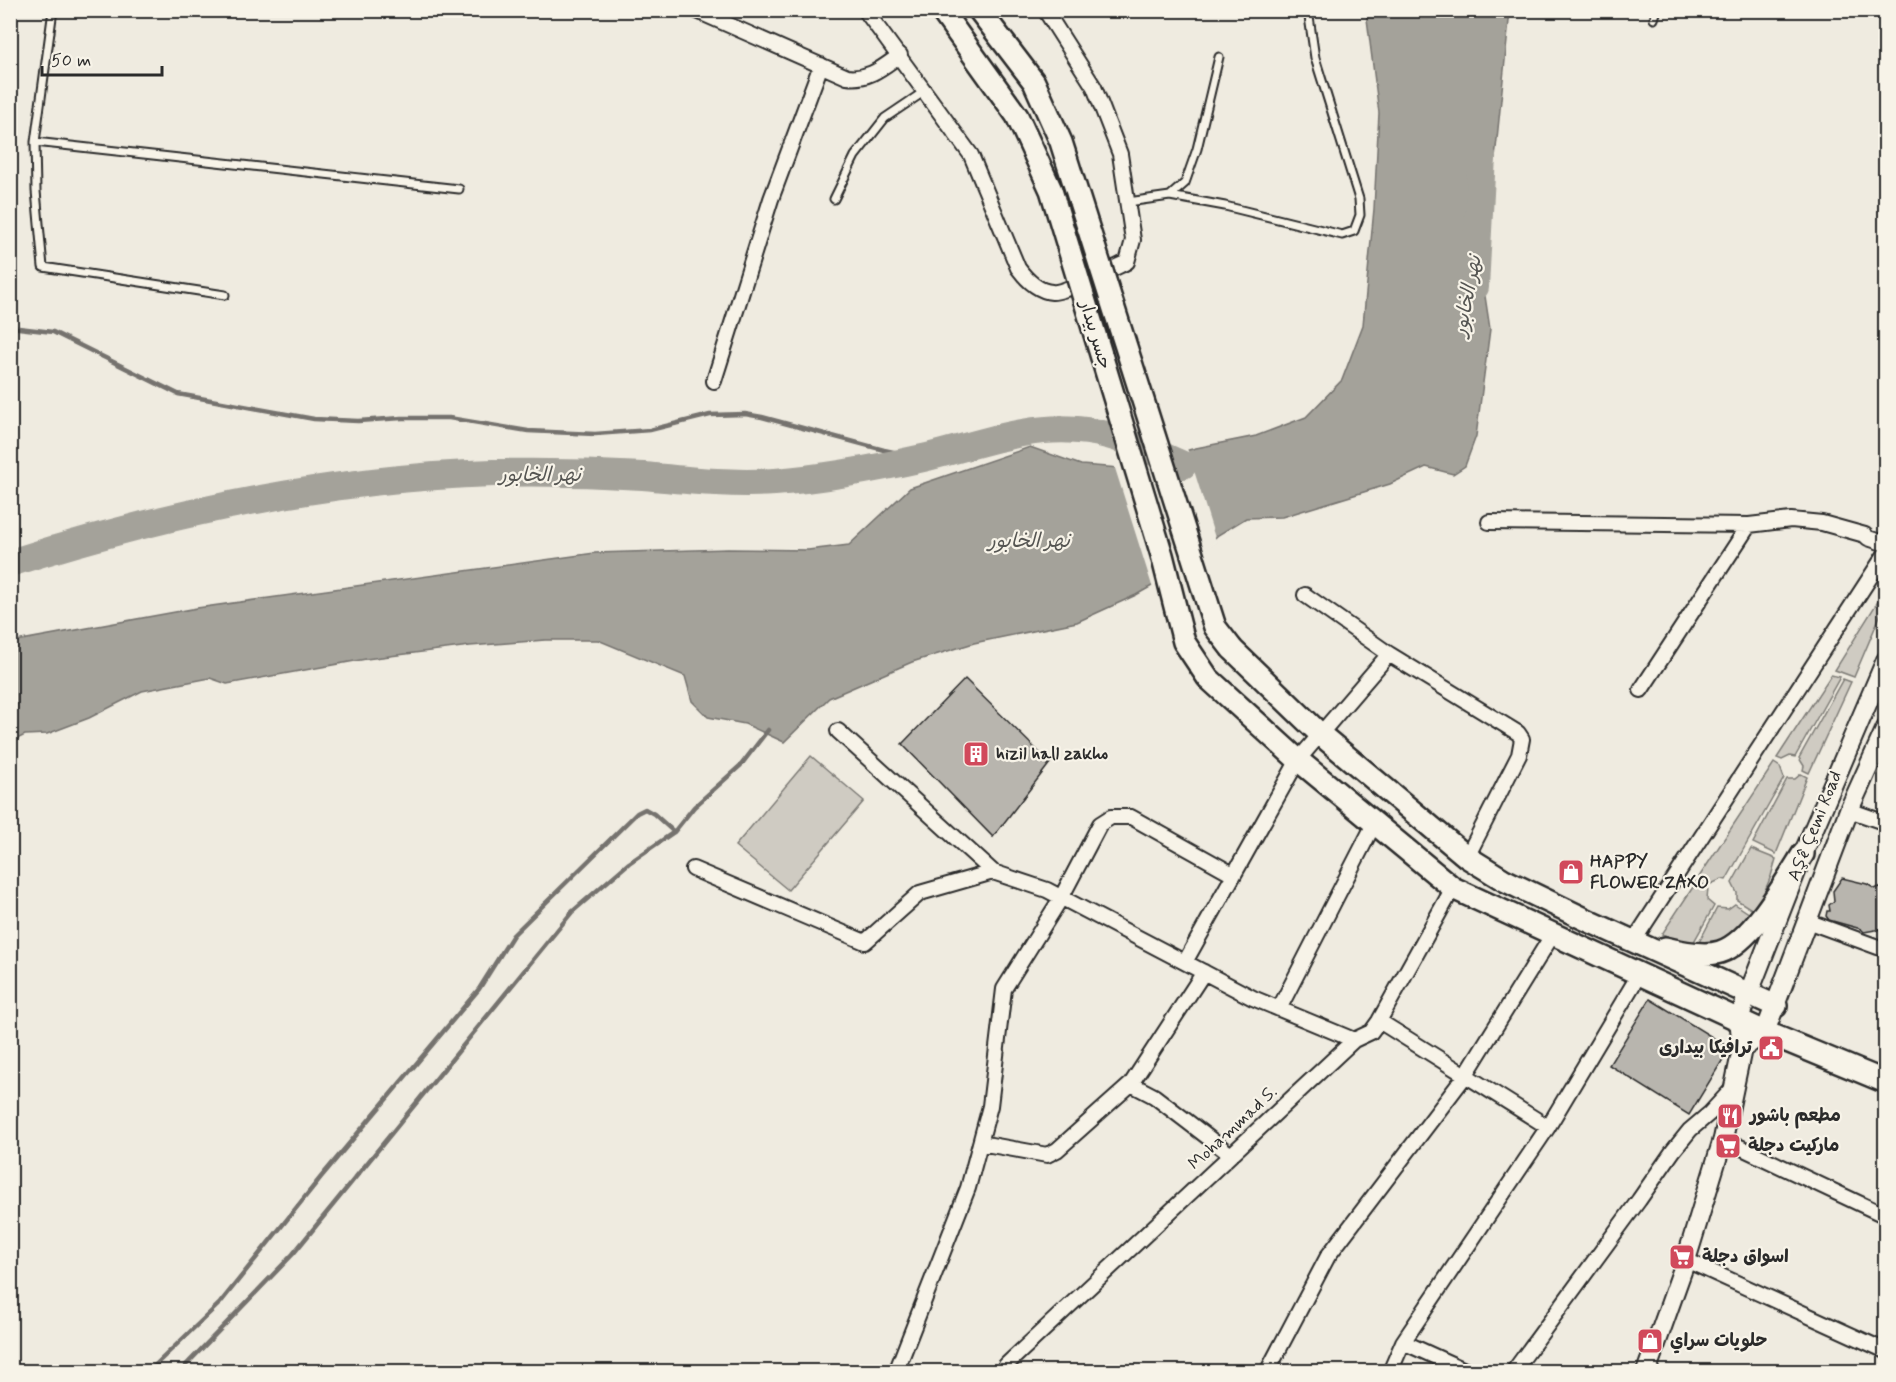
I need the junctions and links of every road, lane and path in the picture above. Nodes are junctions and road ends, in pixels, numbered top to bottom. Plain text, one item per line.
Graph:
1 (53, 10) edge
2 (695, 10) edge
3 (865, 10) edge
4 (941, 10) edge
5 (979, 10) edge
6 (1045, 10) edge
7 (1308, 10) edge
8 (1657, 10) edge
9 (1654, 19) dead end
10 (900, 55) junction
11 (1219, 57) dead end
12 (821, 65) junction
13 (926, 91) junction
14 (35, 142) junction
15 (459, 189) dead end
16 (1170, 196) junction
17 (834, 199) dead end
18 (1128, 202) junction
19 (225, 295) dead end
20 (714, 381) dead end
21 (1489, 522) dead end
22 (1749, 525) junction
23 (1886, 544) edge
24 (1886, 553) edge
25 (1305, 595) dead end
26 (1389, 654) junction
27 (1886, 660) edge
28 (1641, 690) dead end
29 (1886, 728) edge
30 (838, 731) dead end
31 (1320, 734) junction
32 (1298, 760) junction
33 (1849, 810) junction
34 (1886, 823) edge
35 (1374, 824) junction
36 (1803, 854) junction
37 (1467, 857) junction
38 (693, 869) dead end
39 (993, 872) junction
40 (1233, 874) junction
41 (1453, 888) junction
42 (1061, 898) junction
43 (1807, 921) junction
44 (1553, 934) junction
45 (1633, 942) junction
46 (1886, 950) edge
47 (1185, 962) junction
48 (1204, 972) junction
49 (1640, 973) junction
50 (1749, 994) junction
51 (1776, 1005) junction
52 (1280, 1009) junction
53 (1738, 1018) junction
54 (1379, 1021) junction
55 (1765, 1032) junction
56 (1354, 1040) junction
57 (1742, 1049) junction
58 (1465, 1076) junction
59 (1886, 1082) edge
60 (1131, 1084) junction
61 (1736, 1085) junction
62 (1548, 1127) junction
63 (1724, 1139) junction
64 (980, 1143) junction
65 (1231, 1155) junction
66 (1886, 1216) edge
67 (1686, 1260) junction
68 (1403, 1342) junction
69 (1886, 1351) edge
70 (896, 1371) edge
71 (1005, 1371) edge
72 (1267, 1371) edge
73 (1390, 1371) edge
74 (1469, 1371) edge
75 (1513, 1371) edge
76 (1646, 1371) edge

1 - 14 lane
2 - 12 street
3 - 10 street
4 - 32 main road, جسر بيدار, bridge
5 - 31 main road, جسر بيدار, bridge
6 - 18 street
7 - 16 lane
8 - 9 lane
10 - 12 street
10 - 13 street
11 - 16 lane
12 - 20 street
13 - 17 lane
13 - 18 street
14 - 15 lane
14 - 19 lane
16 - 18 lane
21 - 22 street
22 - 23 street
22 - 28 street
24 - 45 street
25 - 26 street
26 - 31 street
26 - 37 street
27 - 36 main road, Aşê Çemi Road
29 - 33 main road, Aşê Çemi Road
30 - 39 street
31 - 32 street
31 - 37 main road, جسر بيدار
32 - 35 main road, جسر بيدار
32 - 40 street
33 - 34 street
33 - 43 main road, Aşê Çemi Road
35 - 41 main road, جسر بيدار
35 - 52 street
36 - 45 main road
36 - 50 main road, Aşê Çemi Road
37 - 45 main road, جسر بيدار
38 - 39 street
39 - 42 street
40 - 42 street
40 - 47 street
41 - 44 main road, جسر بيدار
41 - 54 street, Mohammad S.
42 - 47 street
42 - 64 street
43 - 46 street
43 - 51 main road, Aşê Çemi Road
44 - 49 main road, جسر بيدار
44 - 58 street
45 - 50 main road
47 - 48 street
48 - 52 street
48 - 60 street
49 - 53 main road, جسر بيدار
49 - 62 street
50 - 51 main road
50 - 53 main road, Aşê Çemi Road
51 - 55 main road, Aşê Çemi Road
52 - 56 street
53 - 55 main road, جسر بيدار
53 - 57 main road
54 - 56 street, Mohammad S.
54 - 58 street
55 - 57 main road
55 - 59 main road, جسر بيدار
56 - 65 street, Mohammad S.
57 - 61 main road
58 - 62 street
58 - 72 street
60 - 64 street
60 - 65 street
61 - 63 main road
61 - 75 street
62 - 68 street
63 - 66 street
63 - 67 main road
64 - 70 street
65 - 71 street, Mohammad S.
67 - 69 street
67 - 76 main road
68 - 73 street
68 - 74 street

